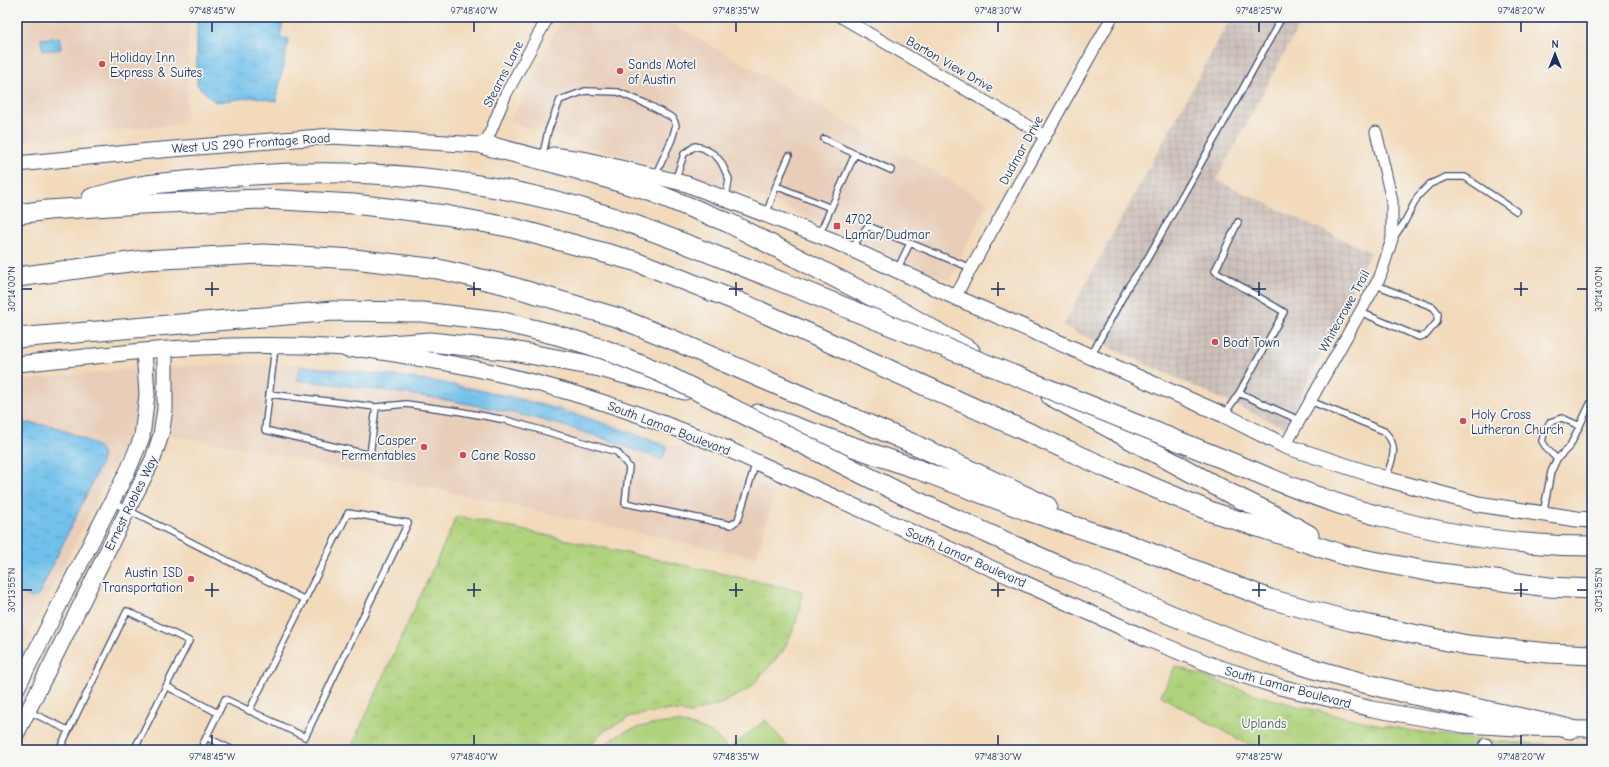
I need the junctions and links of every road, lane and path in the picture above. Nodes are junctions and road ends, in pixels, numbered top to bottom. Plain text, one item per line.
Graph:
1 (548, 17) edge
2 (841, 17) edge
3 (1112, 17) edge
4 (1282, 17) edge
5 (1376, 132) dead end
6 (1045, 136) junction
7 (824, 139) dead end
8 (486, 145) junction
9 (543, 154) junction
10 (855, 154) junction
11 (789, 156) dead end
12 (17, 164) edge
13 (891, 170) dead end
14 (654, 176) junction
15 (674, 181) junction
16 (776, 186) junction
17 (726, 199) junction
18 (831, 208) junction
19 (48, 210) junction
20 (1516, 211) dead end
21 (17, 214) edge
22 (766, 215) junction
23 (1238, 222) dead end
24 (819, 236) junction
25 (1392, 239) junction
26 (910, 243) junction
27 (851, 249) junction
28 (971, 268) junction
29 (897, 271) junction
30 (17, 277) edge
31 (1376, 285) junction
32 (955, 297) junction
33 (1360, 312) junction
34 (17, 338) edge
35 (275, 346) junction
36 (348, 348) junction
37 (165, 349) junction
38 (144, 351) junction
39 (1091, 356) junction
40 (17, 364) edge
41 (1239, 393) junction
42 (269, 394) junction
43 (1310, 401) junction
44 (1590, 404) dead end
45 (376, 407) junction
46 (1224, 415) junction
47 (1299, 420) junction
48 (1580, 426) junction
49 (1285, 446) junction
50 (1557, 459) junction
51 (756, 462) junction
52 (1386, 479) junction
53 (112, 502) junction
54 (128, 511) junction
55 (1543, 514) junction
56 (1591, 518) edge
57 (1128, 544) junction
58 (1592, 546) edge
59 (1347, 556) junction
60 (1592, 589) edge
61 (305, 600) junction
62 (1592, 655) edge
63 (166, 686) junction
64 (17, 688) edge
65 (22, 709) edge
66 (250, 711) junction
67 (218, 713) junction
68 (1570, 729) junction
69 (1592, 729) edge
70 (68, 730) junction
71 (17, 732) edge
72 (206, 737) junction
73 (59, 750) edge
74 (134, 750) edge
75 (200, 750) edge
76 (232, 750) edge

1 - 8 street, Stearns Lane
2 - 6 street, Barton View Drive
3 - 6 street, Dudmar Drive
4 - 39 lane
5 - 25 street, Whitecrowe Trail
6 - 28 street, Dudmar Drive
7 - 10 lane
8 - 9 main road
8 - 12 main road, West US 290 Frontage Road
8 - 59 highway
9 - 14 main road
9 - 14 lane
10 - 13 lane
10 - 18 lane
11 - 16 lane
14 - 15 main road
15 - 17 main road
15 - 17 lane
16 - 18 lane
16 - 22 lane
17 - 22 main road
18 - 24 lane
19 - 21 highway
19 - 58 highway, bridge
19 - 59 highway
20 - 25 lane
22 - 24 main road
23 - 41 lane
24 - 27 main road
25 - 31 street, Whitecrowe Trail
26 - 27 lane
26 - 28 lane
26 - 29 lane
27 - 29 main road
28 - 32 street, Dudmar Drive
29 - 32 main road
30 - 57 highway
31 - 33 street, Whitecrowe Trail
31 - 33 lane
32 - 39 main road
33 - 43 street, Whitecrowe Trail
34 - 68 highway, bridge
35 - 36 main road
35 - 37 main road
35 - 42 lane
36 - 51 main road, South Lamar Boulevard
36 - 57 highway
37 - 38 main road
37 - 54 main road, Ernest Robles Way
38 - 40 main road
38 - 53 main road, Ernest Robles Way
39 - 46 main road
41 - 46 lane
41 - 47 lane
42 - 45 lane
42 - 45 lane
43 - 47 street, Whitecrowe Trail
43 - 52 lane
44 - 48 lane
45 - 51 lane
46 - 49 main road
47 - 49 street, Whitecrowe Trail
48 - 50 lane
48 - 50 lane
49 - 52 main road
50 - 55 lane
51 - 68 main road, South Lamar Boulevard
52 - 55 main road
53 - 54 lane
53 - 64 main road, Ernest Robles Way
54 - 61 lane
54 - 65 main road, Ernest Robles Way
55 - 56 main road
57 - 62 highway
59 - 60 highway
61 - 66 lane
61 - 66 lane
63 - 67 lane
63 - 70 lane
63 - 74 lane
65 - 70 lane
65 - 71 main road, Ernest Robles Way
66 - 67 lane
67 - 72 lane
68 - 69 main road, South Lamar Boulevard
70 - 73 lane
72 - 75 lane
72 - 76 lane

